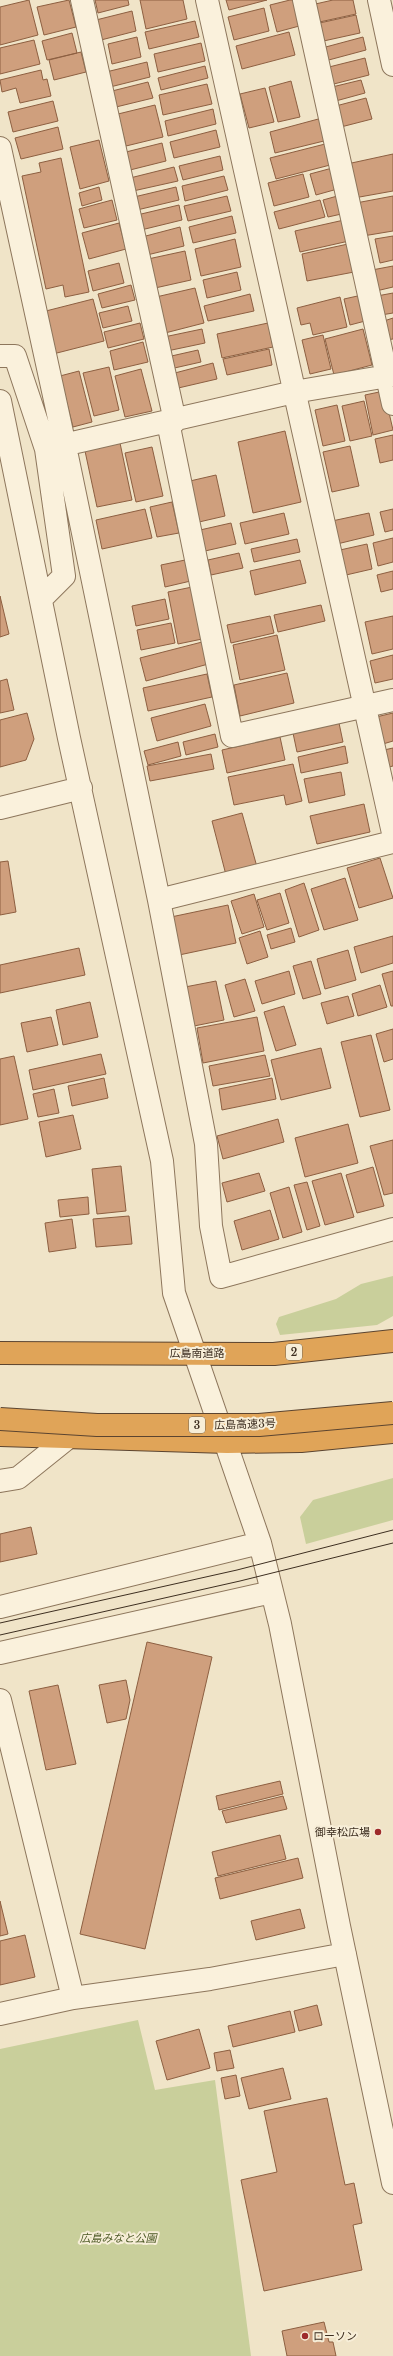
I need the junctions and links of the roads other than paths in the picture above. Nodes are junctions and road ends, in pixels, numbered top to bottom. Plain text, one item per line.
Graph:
1 (82, 0) edge
2 (207, 0) edge
3 (304, 0) edge
4 (379, 0) edge
5 (393, 65) edge
6 (0, 148) edge
7 (0, 356) edge
8 (390, 375) edge
9 (294, 392) junction
10 (0, 401) edge
11 (393, 404) edge
12 (172, 421) junction
13 (55, 447) junction
14 (41, 600) junction
15 (393, 700) edge
16 (364, 706) junction
17 (81, 788) junction
18 (0, 808) edge
19 (393, 833) edge
20 (393, 842) edge
21 (159, 900) junction
22 (393, 1229) edge
23 (392, 1340) edge
24 (194, 1352) junction
25 (0, 1353) edge
26 (393, 1413) edge
27 (0, 1419) edge
28 (393, 1432) edge
29 (0, 1434) edge
30 (69, 1437) junction
31 (227, 1442) junction
32 (0, 1481) edge
33 (260, 1543) junction
34 (272, 1592) junction
35 (0, 1607) edge
36 (0, 1653) edge
37 (0, 1700) edge
38 (346, 1954) junction
39 (73, 1998) junction
40 (0, 2014) edge
41 (393, 2183) edge

1 - 12 street
2 - 9 street
3 - 8 street
4 - 5 street
6 - 13 street
7 - 13 street
8 - 9 street
8 - 11 street
9 - 12 street
9 - 16 street
10 - 14 street
12 - 13 street
12 - 16 street
13 - 14 street
13 - 21 street
14 - 17 street
15 - 16 street
16 - 19 street
17 - 18 street
17 - 24 street
20 - 21 street
21 - 22 street
23 - 24 highway, 広島南道路 / 2
24 - 25 highway, 広島南道路 / 2
24 - 31 street
26 - 27 highway, 広島高速3号 / 3, bridge
28 - 31 highway
29 - 30 highway
30 - 31 highway
30 - 32 street
31 - 33 street
33 - 34 street
33 - 35 street
34 - 36 street
34 - 38 street
37 - 39 street
38 - 39 street
38 - 41 street
39 - 40 street

